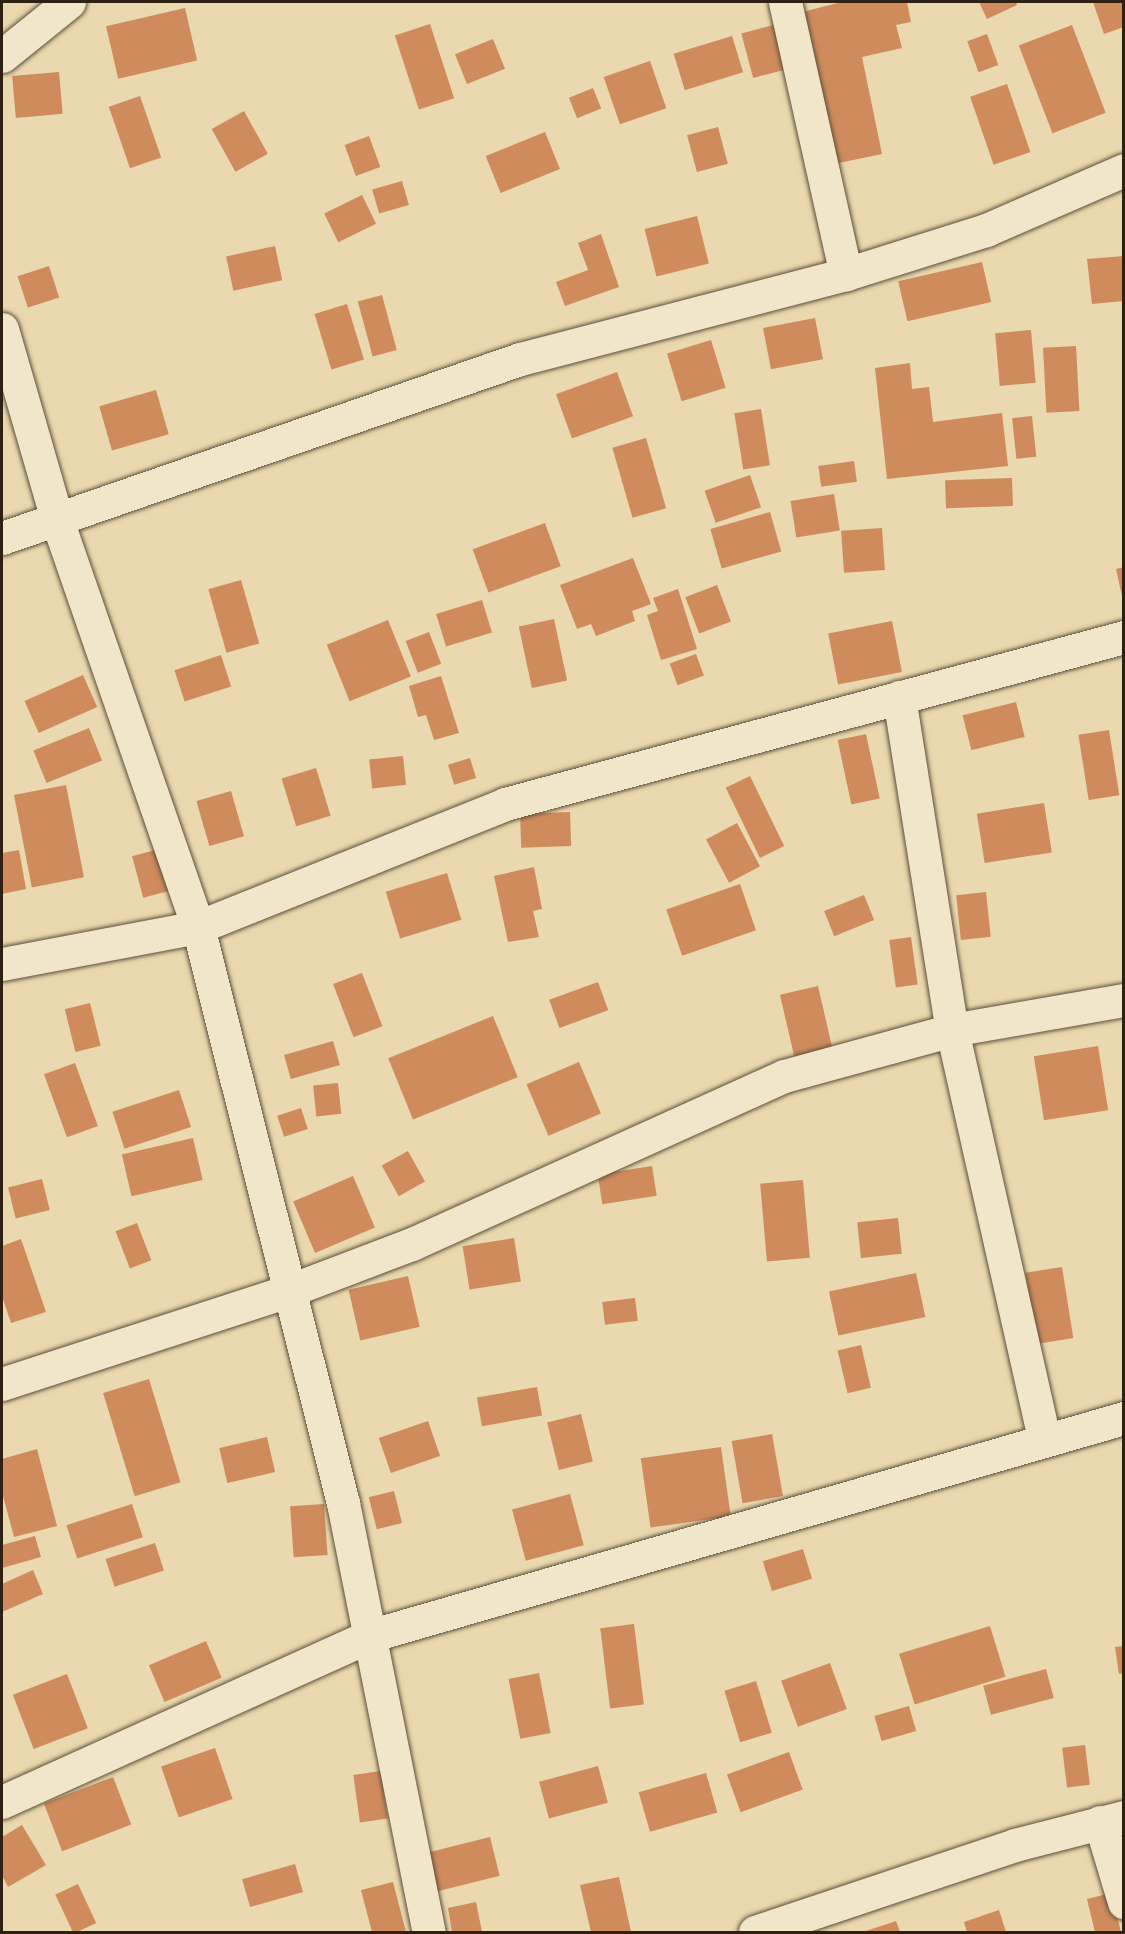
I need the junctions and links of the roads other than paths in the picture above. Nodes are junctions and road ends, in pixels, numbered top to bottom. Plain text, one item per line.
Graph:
1 (69, 2) edge
2 (785, 2) edge
3 (2, 56) edge
4 (1124, 170) edge
5 (846, 274) junction
6 (2, 329) edge
7 (57, 520) junction
8 (2, 538) edge
9 (1124, 637) edge
10 (899, 697) junction
11 (198, 927) junction
12 (2, 964) edge
13 (1124, 1000) edge
14 (952, 1030) junction
15 (288, 1291) junction
16 (2, 1384) edge
17 (1124, 1418) edge
18 (1044, 1438) junction
19 (369, 1636) junction
20 (2, 1802) edge
21 (1112, 1819) edge
22 (1124, 1902) edge
23 (429, 1932) edge
24 (754, 1932) edge

1 - 3 street
2 - 5 street
4 - 5 street
5 - 7 street
6 - 7 street
7 - 8 street
7 - 11 street
9 - 10 street
10 - 11 street
10 - 14 street
11 - 12 street
11 - 15 street
13 - 14 street
14 - 15 street
14 - 18 street
15 - 16 street
15 - 19 street
17 - 18 street
18 - 19 street
19 - 20 street
19 - 23 street
21 - 22 street
21 - 24 street

